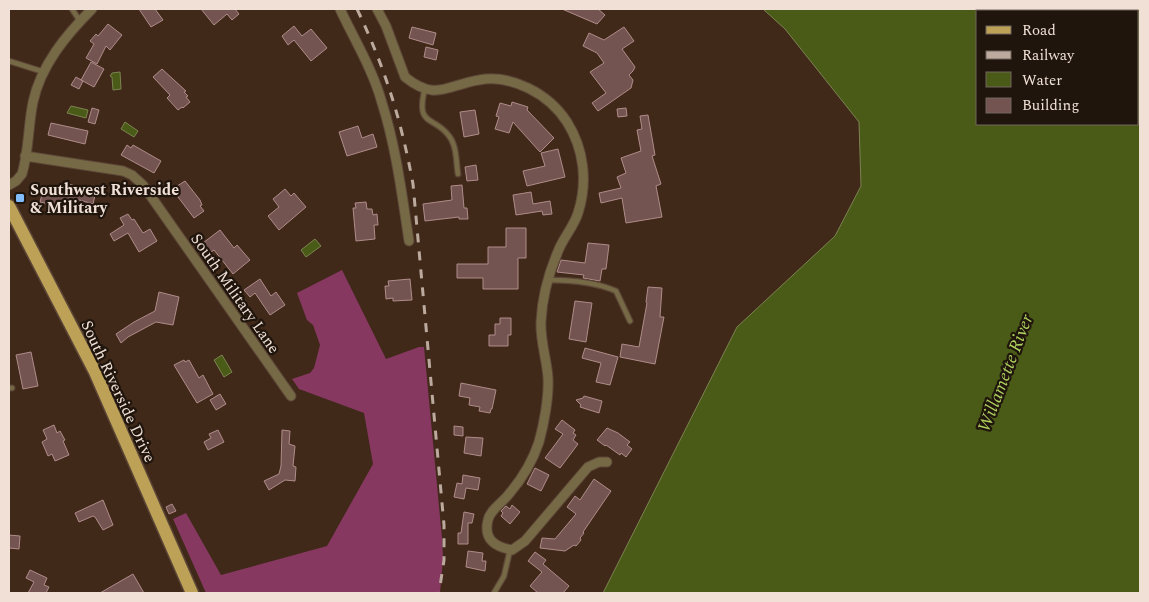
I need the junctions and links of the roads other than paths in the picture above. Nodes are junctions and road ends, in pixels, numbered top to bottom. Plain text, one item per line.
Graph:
1 (72, 9) edge
2 (92, 9) edge
3 (340, 9) edge
4 (378, 9) edge
5 (80, 21) junction
6 (9, 61) edge
7 (44, 72) junction
8 (425, 88) junction
9 (25, 156) junction
10 (458, 174) dead end
11 (9, 184) edge
12 (9, 206) edge
13 (409, 241) dead end
14 (549, 280) junction
15 (630, 321) dead end
16 (291, 396) dead end
17 (607, 462) dead end
18 (510, 550) junction
19 (192, 593) edge
20 (494, 593) edge

1 - 5 lane
2 - 5 street
3 - 13 street
4 - 8 street
5 - 7 street
6 - 7 lane
7 - 9 street
8 - 10 lane
8 - 14 street
9 - 11 street
9 - 16 street, South Military Lane
12 - 19 main road, South Riverside Drive
14 - 15 lane
14 - 18 street
17 - 18 street
18 - 20 lane

